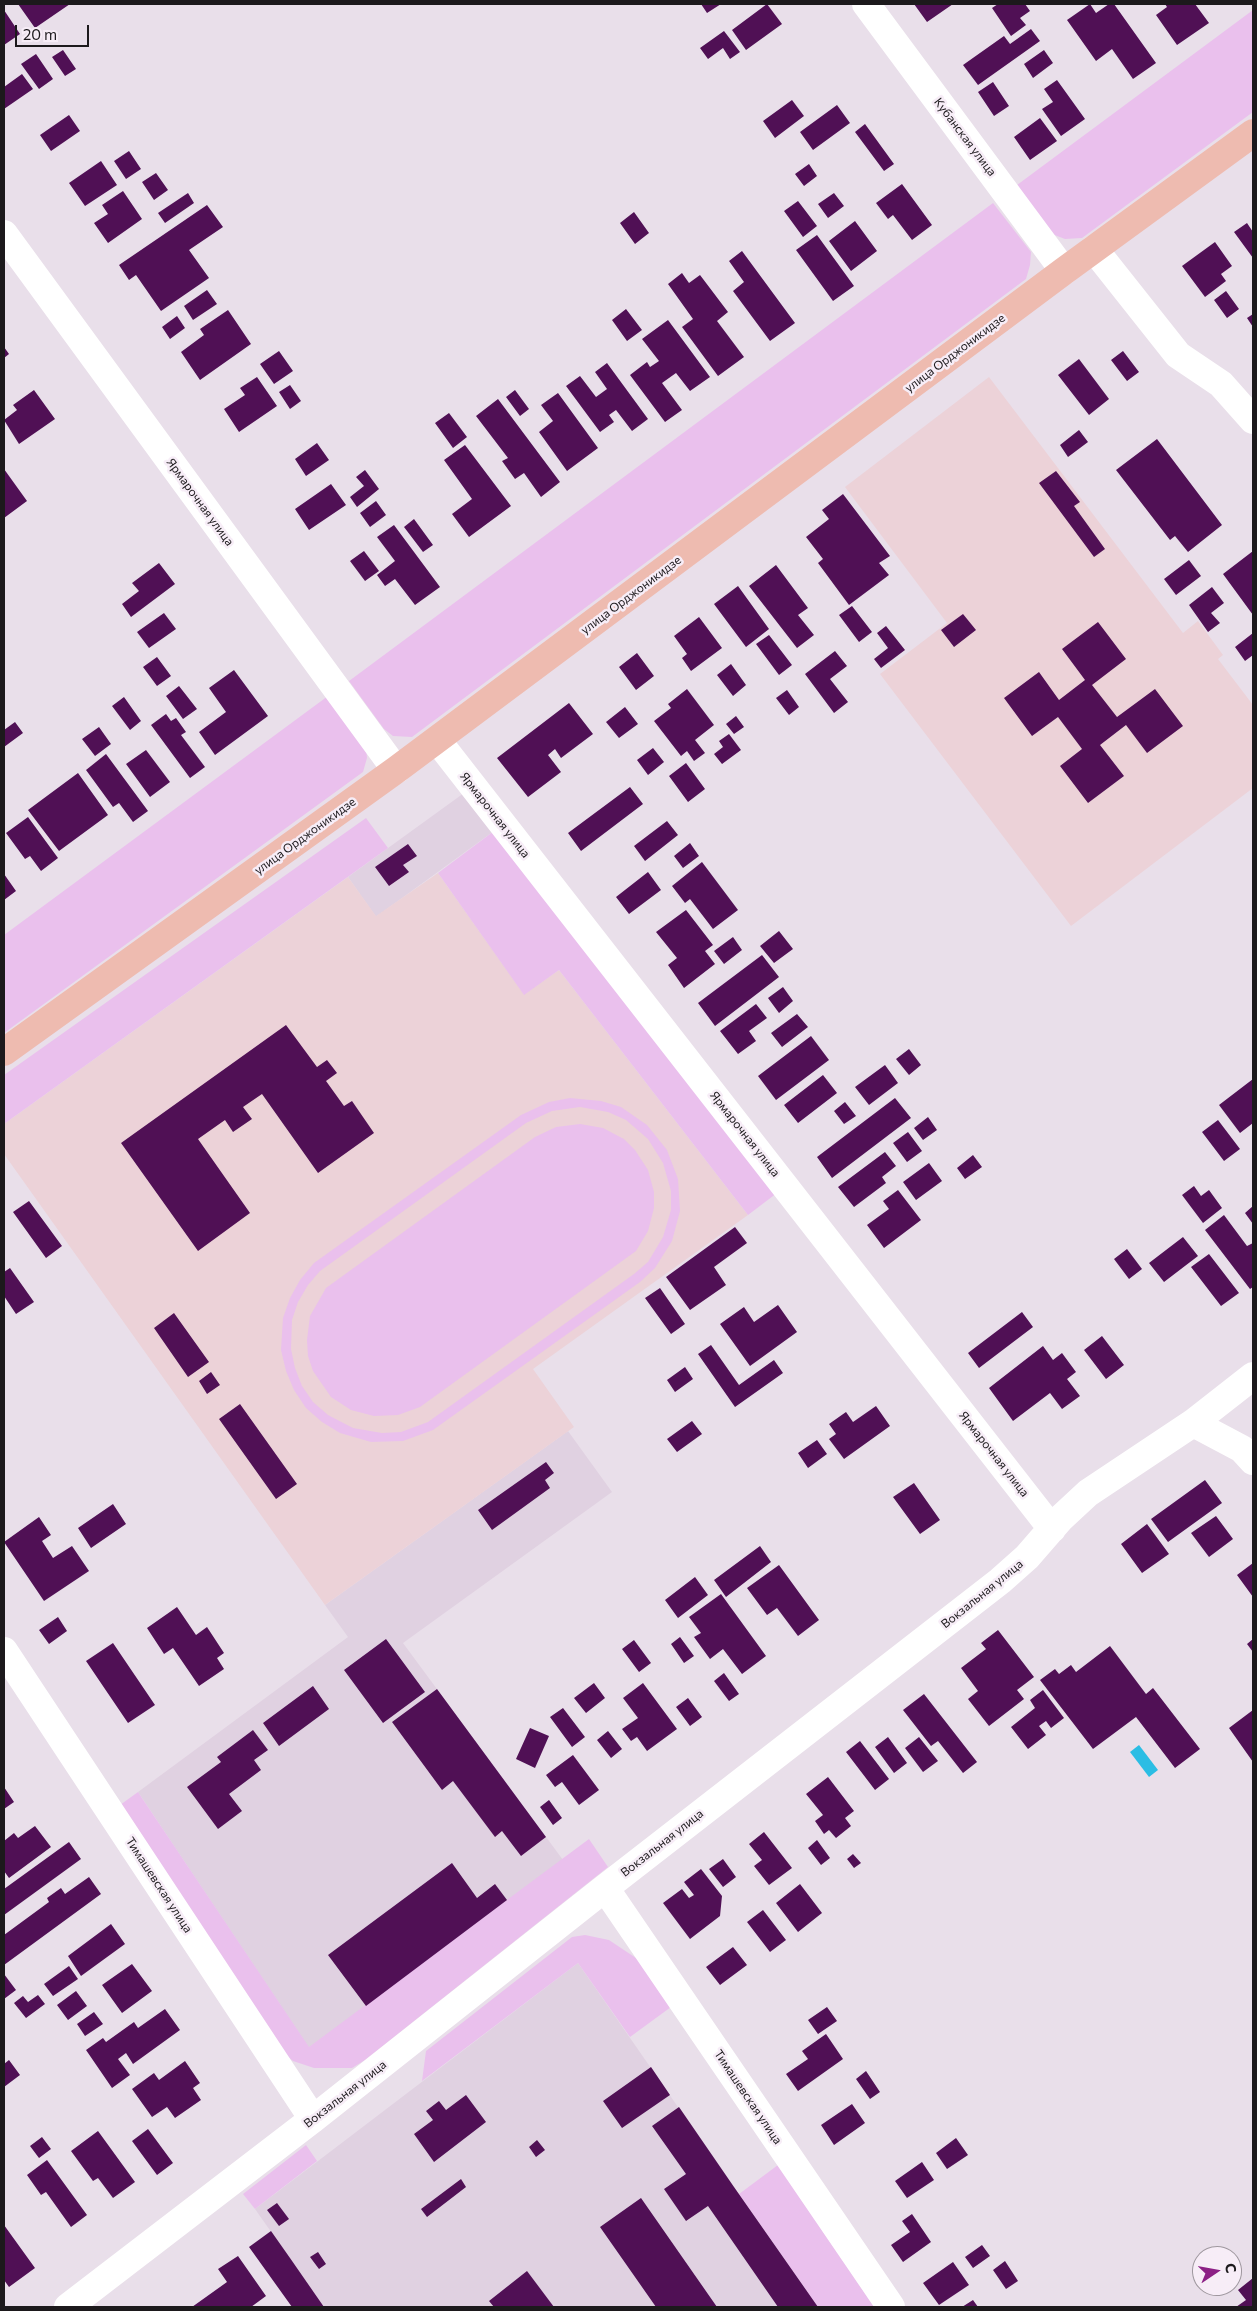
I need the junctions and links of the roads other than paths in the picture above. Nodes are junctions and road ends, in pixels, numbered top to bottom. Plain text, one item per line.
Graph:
1 (866, 4) edge
2 (1253, 133) edge
3 (4, 234) edge
4 (1094, 249) junction
5 (1064, 271) junction
6 (1253, 420) edge
7 (437, 740) junction
8 (396, 770) junction
9 (4, 1052) edge
10 (1253, 1376) edge
11 (1193, 1423) junction
12 (1253, 1461) edge
13 (1052, 1529) junction
14 (4, 1651) edge
15 (605, 1888) junction
16 (313, 2119) junction
17 (68, 2307) edge
18 (891, 2307) edge

1 - 5 street, Кубанская улица
2 - 4 main road, улица Орджоникидзе
3 - 8 street, Ярмарочная улица
4 - 5 main road, улица Орджоникидзе
4 - 6 street
5 - 7 main road, улица Орджоникидзе
7 - 8 main road, улица Орджоникидзе
7 - 13 street, Ярмарочная улица
8 - 9 main road, улица Орджоникидзе
10 - 11 street, Вокзальная улица
11 - 12 street
11 - 13 street, Вокзальная улица
13 - 15 street, Вокзальная улица
14 - 16 street, Тимашевская улица
15 - 16 street, Вокзальная улица
15 - 18 street, Тимашевская улица
16 - 17 street, Вокзальная улица

